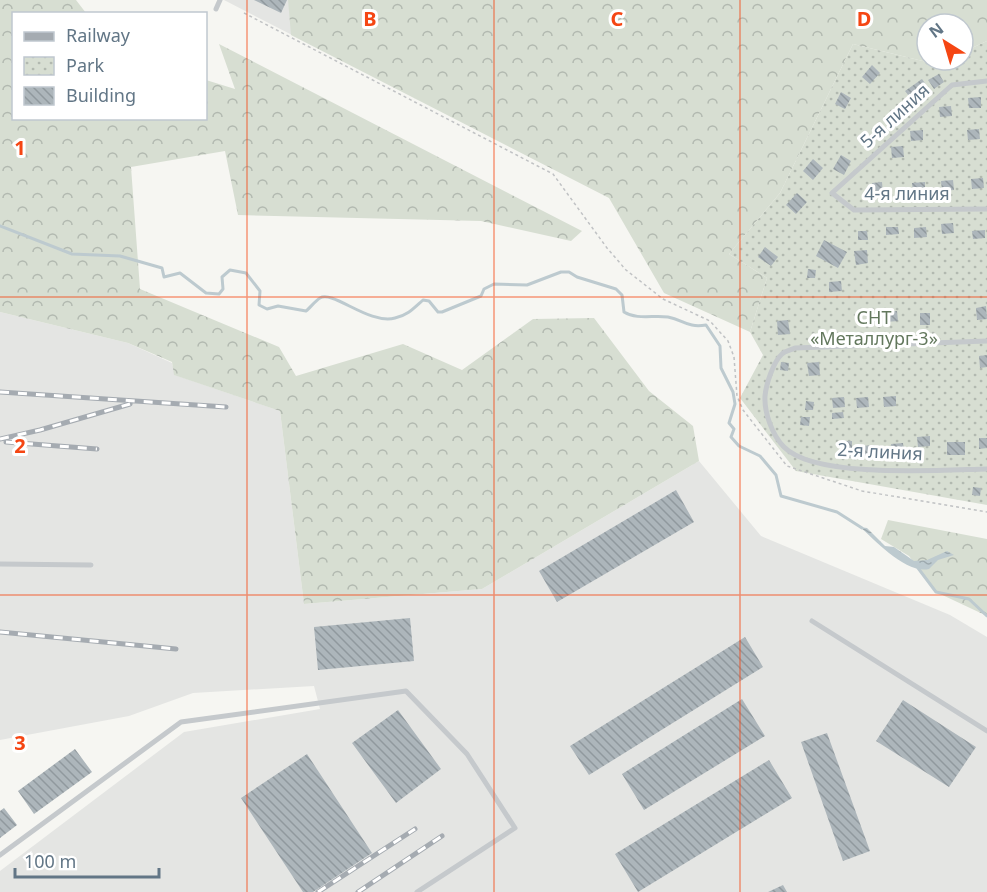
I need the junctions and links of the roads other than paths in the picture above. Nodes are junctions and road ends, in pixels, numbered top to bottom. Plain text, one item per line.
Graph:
1 (220, 0) edge
2 (216, 9) dead end
3 (987, 81) edge
4 (832, 193) joint
5 (987, 209) edge
6 (987, 340) edge
7 (987, 469) edge
8 (0, 564) edge
9 (92, 565) dead end
10 (812, 621) dead end
11 (987, 731) edge
12 (0, 855) edge
13 (417, 892) edge

1 - 2 lane
3 - 4 lane, 5-я линия
4 - 5 lane, 4-я линия
6 - 7 lane, 2-я линия
8 - 9 lane
10 - 11 lane
12 - 13 lane

